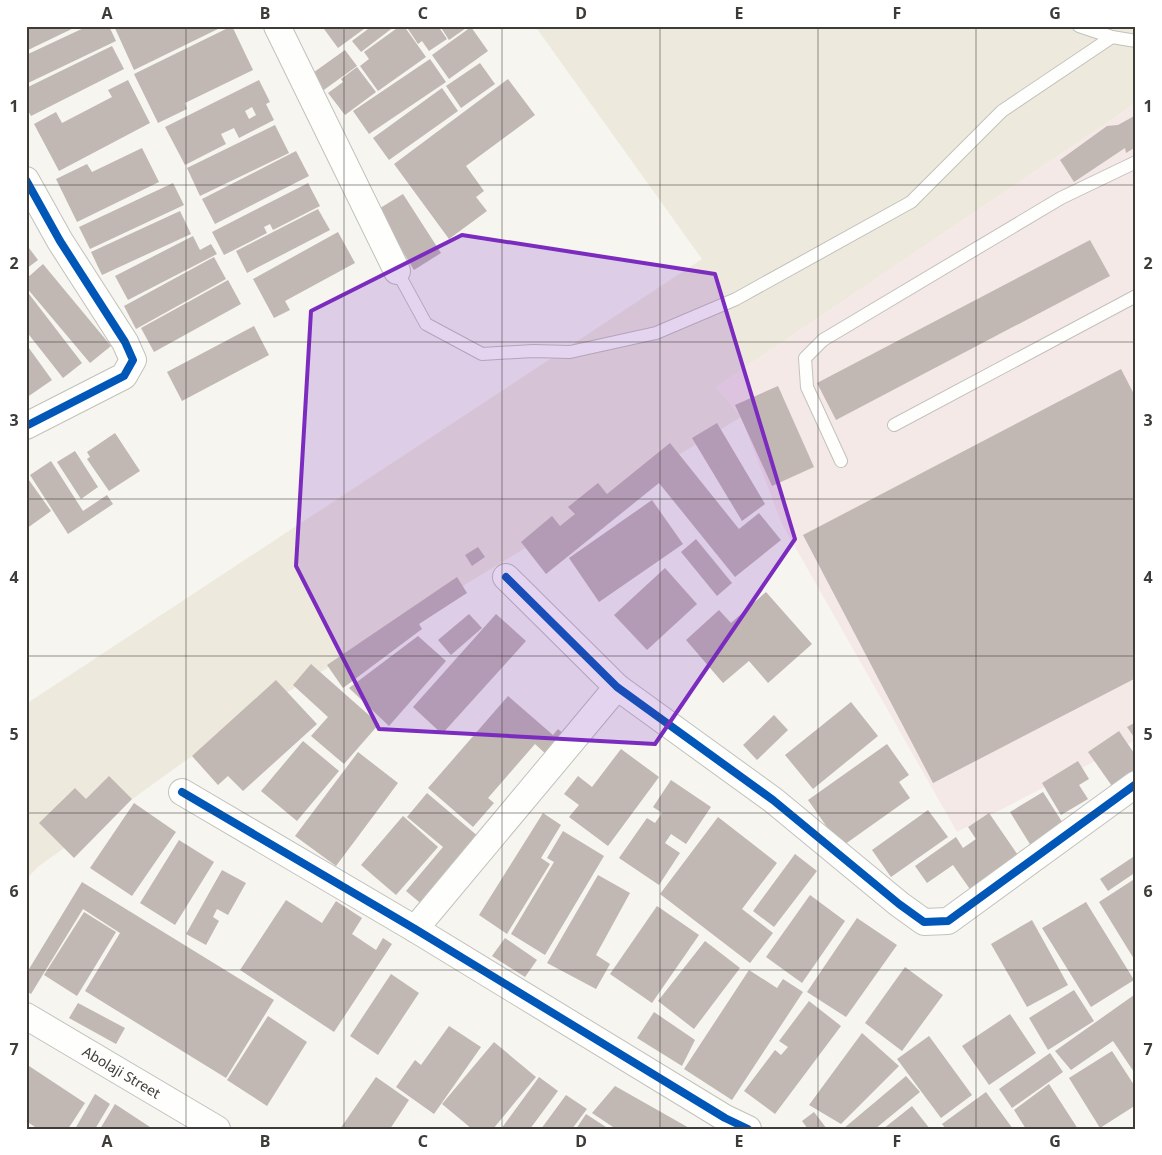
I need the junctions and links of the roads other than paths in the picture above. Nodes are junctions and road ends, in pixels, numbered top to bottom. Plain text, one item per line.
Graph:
1 (277, 26) edge
2 (1079, 26) edge
3 (1112, 37) junction
4 (1136, 42) edge
5 (1136, 162) edge
6 (26, 180) edge
7 (397, 270) joint
8 (1136, 296) edge
9 (894, 425) dead end
10 (26, 426) edge
11 (842, 461) dead end
12 (506, 577) dead end
13 (617, 687) junction
14 (1136, 784) edge
15 (182, 792) dead end
16 (415, 929) junction
17 (26, 1016) edge
18 (730, 1125) edge
19 (217, 1129) edge

1 - 7 street
2 - 3 lane
3 - 4 lane
3 - 7 lane
5 - 11 lane
6 - 10 street
8 - 9 lane
12 - 13 street
13 - 14 street
13 - 16 street
15 - 16 street
16 - 18 street
17 - 19 street, Abolaji Street

